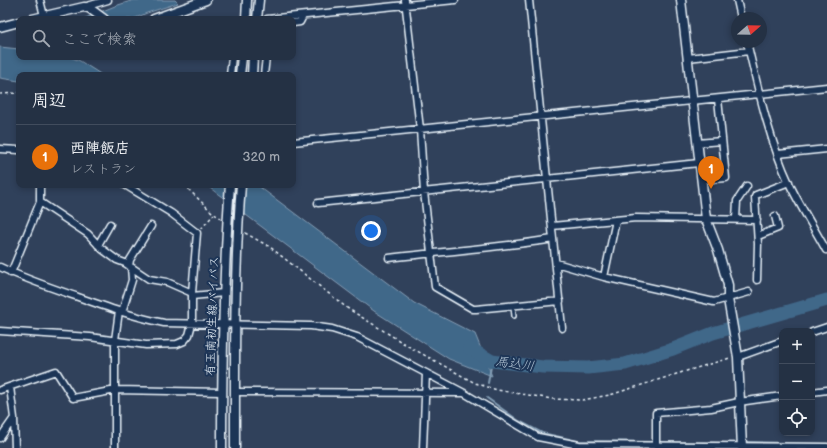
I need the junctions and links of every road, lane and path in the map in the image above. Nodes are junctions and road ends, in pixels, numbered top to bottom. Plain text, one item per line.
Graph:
1 (40, 0) edge
2 (108, 0) edge
3 (206, 0) edge
4 (247, 0) edge
5 (259, 0) edge
6 (455, 0) edge
7 (529, 0) edge
8 (681, 0) edge
9 (737, 0) edge
10 (195, 1) edge
11 (405, 2) edge
12 (93, 5) edge
13 (740, 12) edge
14 (44, 16) joint
15 (102, 16) edge
16 (161, 16) edge
17 (246, 16) edge
18 (257, 16) edge
19 (303, 16) junction
20 (296, 17) edge
21 (16, 23) edge
22 (296, 23) edge
23 (0, 27) edge
24 (748, 48) edge
25 (749, 51) junction
26 (688, 58) junction
27 (232, 60) edge
28 (242, 60) edge
29 (253, 60) edge
30 (266, 60) edge
31 (230, 72) edge
32 (240, 72) edge
33 (252, 72) edge
34 (264, 72) edge
35 (827, 87) edge
36 (16, 93) edge
37 (0, 94) edge
38 (759, 94) junction
39 (718, 99) junction
40 (693, 101) junction
41 (540, 117) junction
42 (420, 129) junction
43 (722, 141) junction
44 (296, 142) edge
45 (697, 143) junction
46 (0, 149) edge
47 (827, 149) edge
48 (16, 150) edge
49 (778, 154) junction
50 (699, 163) junction
51 (547, 179) junction
52 (701, 180) junction
53 (789, 182) junction
54 (748, 186) dead end
55 (40, 188) edge
56 (130, 188) edge
57 (187, 188) edge
58 (230, 188) edge
59 (241, 188) edge
60 (424, 192) junction
61 (40, 202) junction
62 (318, 203) dead end
63 (775, 216) dead end
64 (706, 219) junction
65 (736, 219) junction
66 (616, 220) junction
67 (757, 220) junction
68 (110, 224) dead end
69 (151, 226) dead end
70 (552, 226) junction
71 (238, 227) junction
72 (197, 233) junction
73 (758, 236) junction
74 (553, 239) junction
75 (98, 245) junction
76 (827, 250) edge
77 (431, 253) junction
78 (389, 258) dead end
79 (556, 263) junction
80 (0, 267) edge
81 (130, 267) junction
82 (11, 272) junction
83 (604, 276) junction
84 (757, 280) dead end
85 (749, 292) dead end
86 (224, 293) junction
87 (192, 295) junction
88 (728, 298) junction
89 (560, 301) junction
90 (513, 306) junction
91 (121, 312) junction
92 (514, 316) dead end
93 (192, 324) junction
94 (223, 324) junction
95 (235, 324) junction
96 (827, 327) edge
97 (562, 328) dead end
98 (0, 331) edge
99 (815, 331) edge
100 (115, 340) junction
101 (779, 342) edge
102 (738, 357) junction
103 (426, 373) junction
104 (10, 387) junction
105 (0, 390) edge
106 (116, 390) junction
107 (827, 390) edge
108 (222, 392) junction
109 (235, 392) junction
110 (815, 392) edge
111 (424, 393) junction
112 (464, 393) junction
113 (779, 396) edge
114 (739, 402) junction
115 (14, 418) junction
116 (0, 438) edge
117 (656, 446) junction
118 (579, 447) edge
119 (742, 447) edge
120 (827, 447) edge
121 (15, 448) edge
122 (115, 448) edge
123 (222, 448) edge
124 (234, 448) edge
125 (423, 448) edge

1 - 14 street
2 - 12 street
3 - 10 street
4 - 17 street
5 - 18 street
6 - 11 street
7 - 41 street
8 - 26 street
9 - 13 street
10 - 16 street
11 - 19 street
11 - 42 street
12 - 14 street
12 - 15 street
19 - 20 street
19 - 22 street
21 - 23 street
24 - 25 street
25 - 26 street
25 - 38 street
26 - 40 street
27 - 31 street
28 - 32 street
29 - 33 street
30 - 34 street
35 - 38 street
36 - 37 path
38 - 39 street
38 - 49 street
39 - 40 street
39 - 43 street
40 - 41 street
40 - 45 street
41 - 42 street
41 - 51 street
42 - 44 street
42 - 60 street
43 - 45 street
43 - 52 street
45 - 50 street
46 - 48 street
47 - 49 street
49 - 53 street
50 - 51 street
50 - 52 street
51 - 60 street
51 - 70 street
52 - 64 street
53 - 67 street
53 - 76 street
54 - 65 street
55 - 61 street
56 - 72 street
57 - 72 path
58 - 86 street, 有玉南初生線バイパス
59 - 71 street, 有玉南初生線バイパス
60 - 62 street
60 - 77 street
61 - 75 street
61 - 82 street
63 - 73 street
64 - 65 street
64 - 66 street
64 - 88 street
65 - 67 street
66 - 70 street
66 - 83 street
67 - 73 street
68 - 75 street
69 - 81 street
70 - 74 street
71 - 95 street, 有玉南初生線バイパス
71 - 102 path
72 - 87 street
73 - 84 street
74 - 77 street
74 - 79 street
75 - 81 street
77 - 78 street
77 - 90 street
79 - 83 street
79 - 89 street
80 - 82 street
81 - 87 street
81 - 91 street
82 - 91 street
83 - 88 street
85 - 88 street
86 - 87 street
86 - 94 street, 有玉南初生線バイパス
87 - 93 street
88 - 102 street
89 - 90 street
89 - 97 street
90 - 92 lane
91 - 93 street
91 - 100 street
93 - 94 street
93 - 100 street
94 - 95 street
94 - 108 street, 有玉南初生線バイパス
95 - 103 street
95 - 109 street, 有玉南初生線バイパス
96 - 99 street
98 - 100 street
100 - 106 street
101 - 102 street
102 - 114 street
103 - 111 street
103 - 112 street
104 - 105 street
104 - 106 street
104 - 115 street
106 - 108 street
106 - 122 street
107 - 110 street
108 - 123 street, 有玉南初生線バイパス
109 - 111 street
109 - 124 street, 有玉南初生線バイパス
111 - 112 street
111 - 125 street
112 - 118 street
113 - 114 street
114 - 117 street
114 - 119 street
115 - 116 street
115 - 121 street
117 - 118 street
117 - 119 street
119 - 120 street

